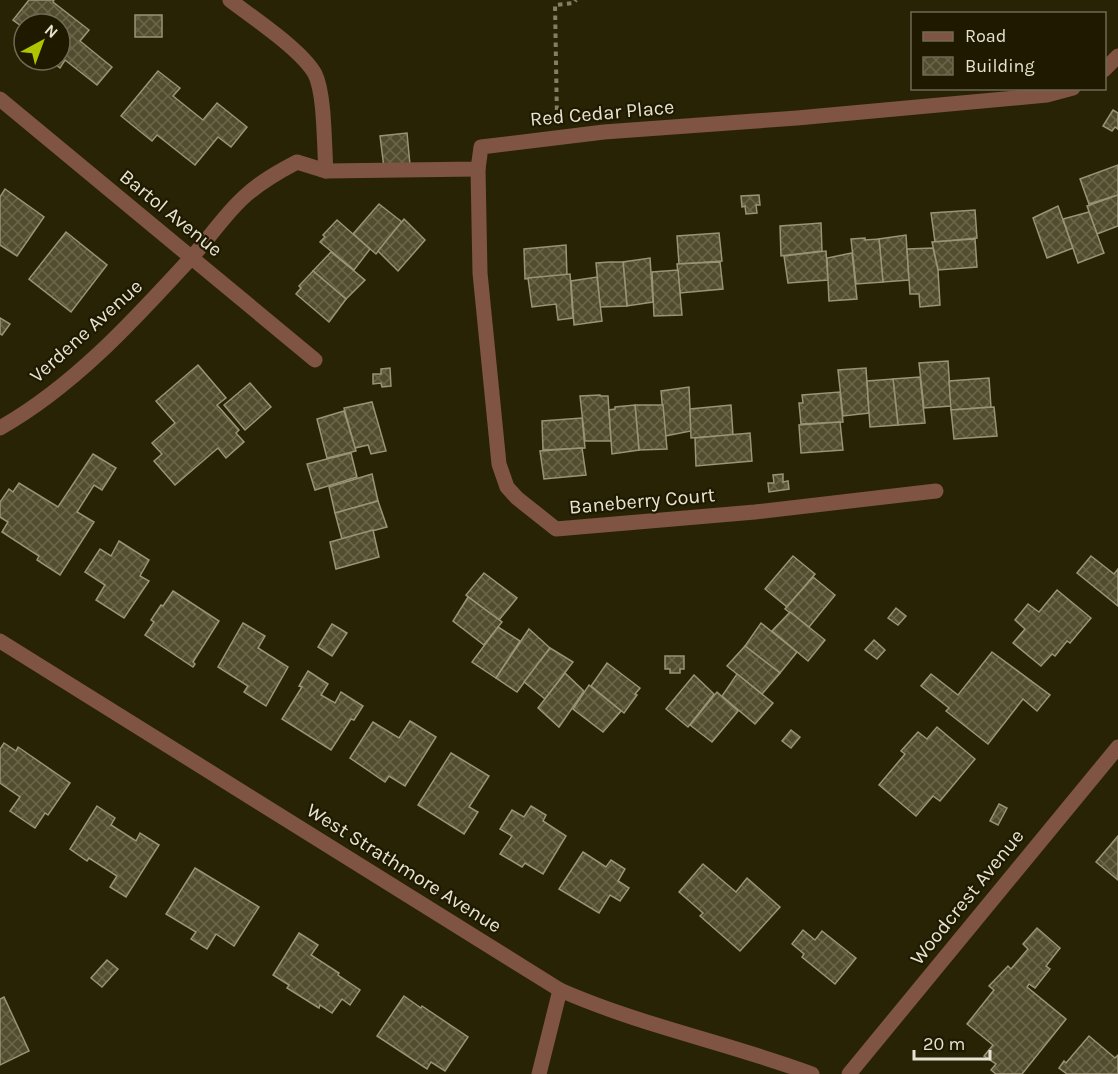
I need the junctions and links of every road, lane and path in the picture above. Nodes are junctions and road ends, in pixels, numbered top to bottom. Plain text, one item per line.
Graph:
1 (230, 0) edge
2 (576, 0) edge
3 (1118, 57) edge
4 (1106, 68) edge
5 (1066, 90) edge
6 (0, 99) edge
7 (548, 138) junction
8 (478, 169) junction
9 (326, 171) junction
10 (192, 257) junction
11 (315, 360) dead end
12 (0, 428) edge
13 (936, 491) dead end
14 (0, 641) edge
15 (1118, 747) edge
16 (560, 990) junction
17 (539, 1074) edge
18 (812, 1074) edge
19 (849, 1074) edge

1 - 9 street
2 - 7 path
3 - 4 street
5 - 7 street, Red Cedar Place
6 - 10 street, Bartol Avenue
7 - 8 street, Red Cedar Place
8 - 9 street
8 - 13 street, Baneberry Court
9 - 10 street
10 - 11 street, Bartol Avenue
10 - 12 street, Verdene Avenue
14 - 16 street, West Strathmore Avenue
15 - 19 street, Woodcrest Avenue
16 - 17 street
16 - 18 street, West Strathmore Avenue

